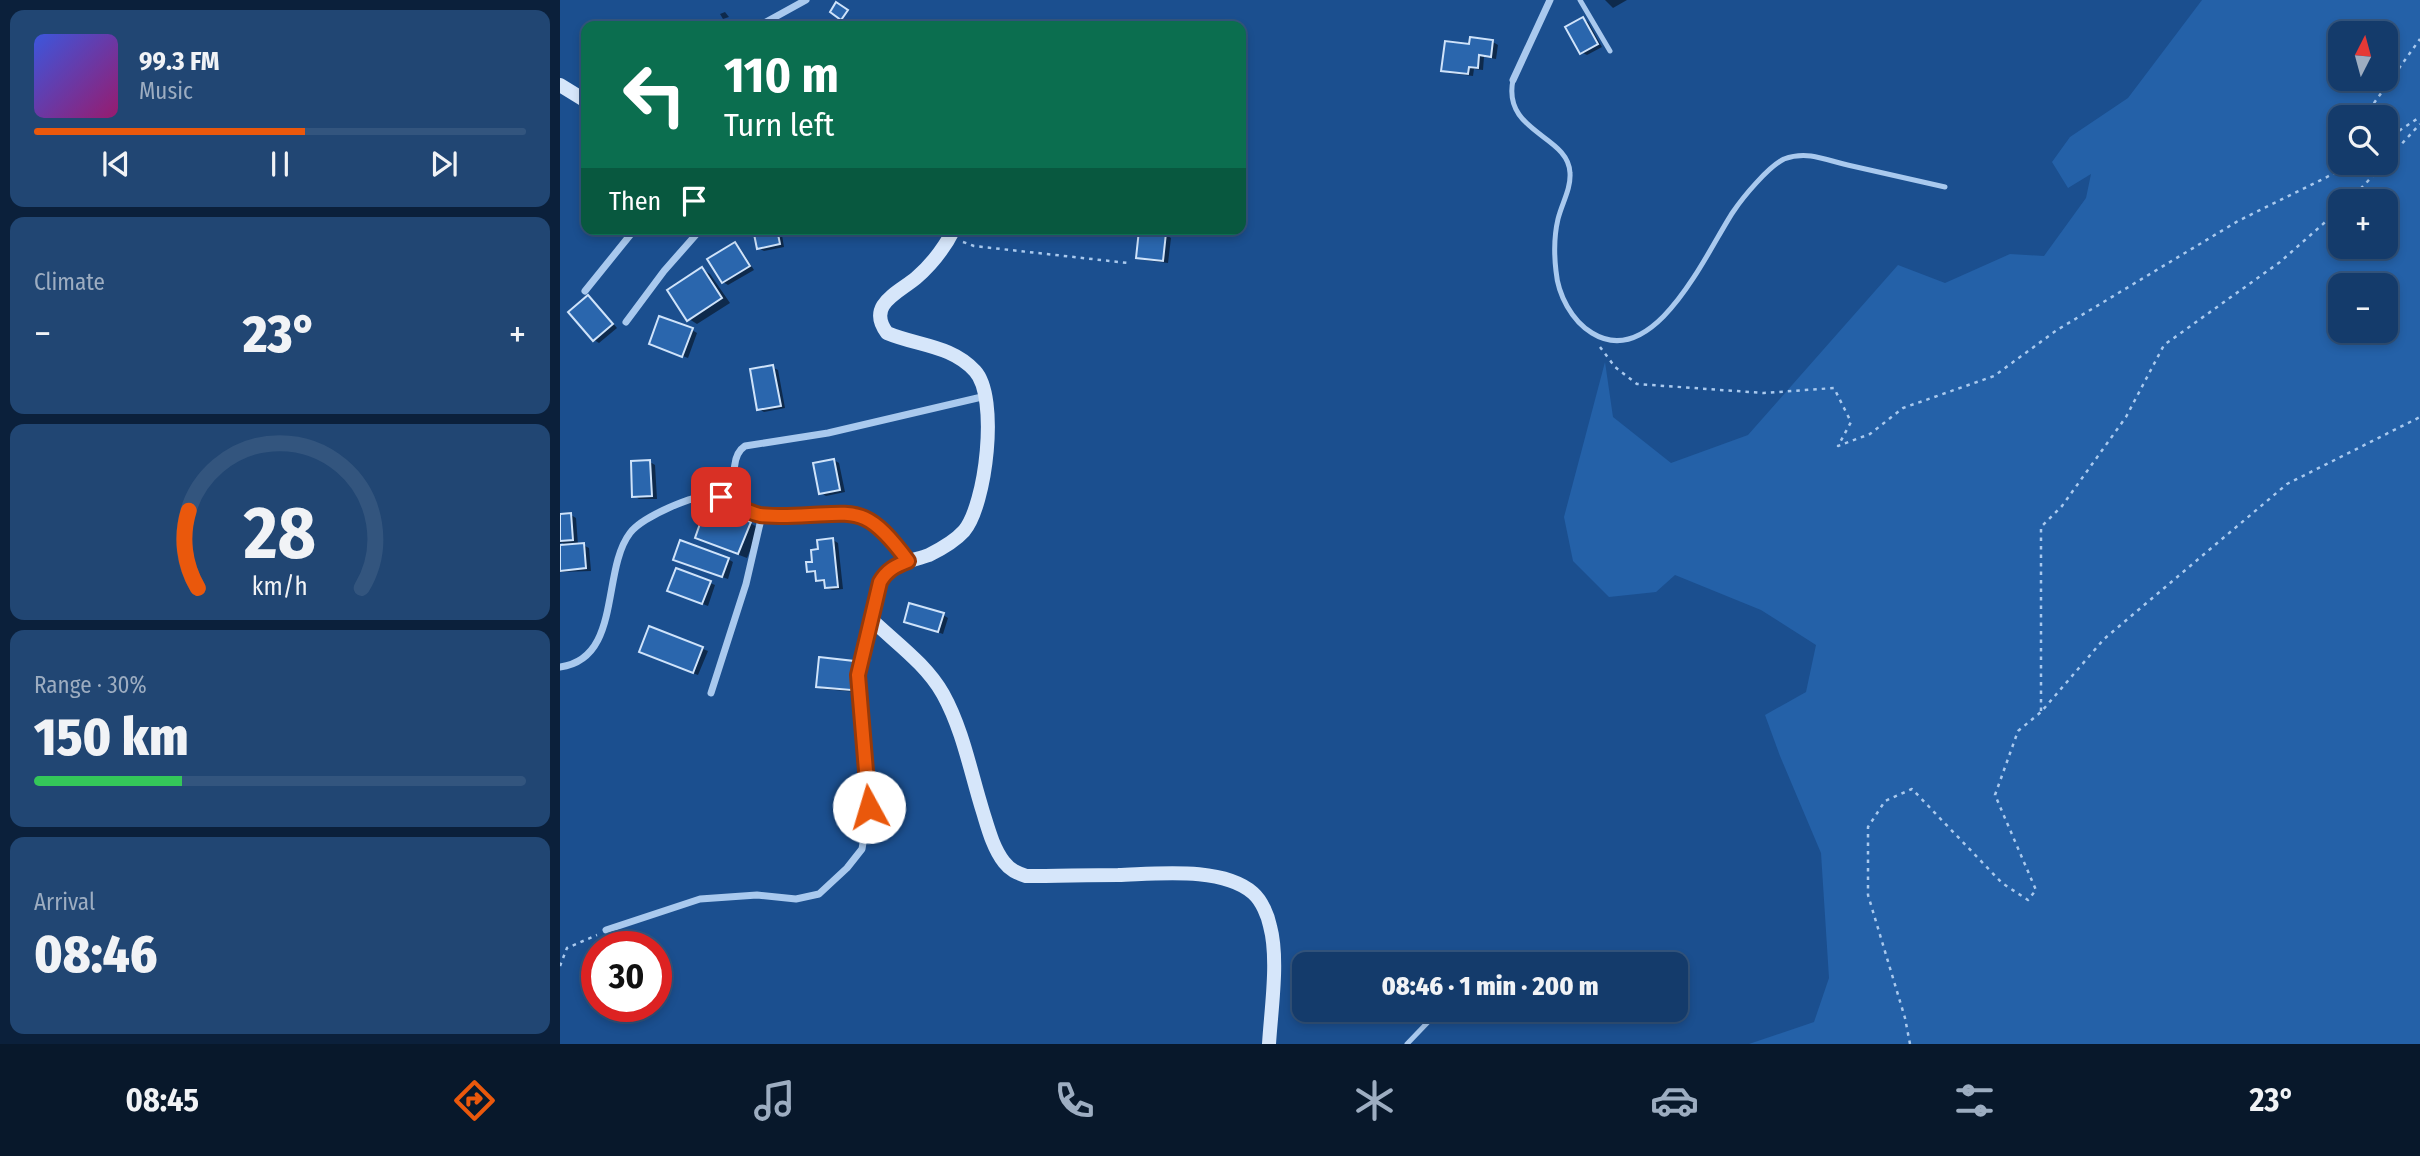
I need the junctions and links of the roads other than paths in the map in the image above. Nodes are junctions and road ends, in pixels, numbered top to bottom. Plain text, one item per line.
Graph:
1 (806, 0) edge
2 (1550, 0) edge
3 (1580, 0) edge
4 (770, 21) edge
5 (1610, 51) dead end
6 (1513, 80) joint
7 (560, 85) edge
8 (581, 98) edge
9 (1945, 187) dead end
10 (630, 235) edge
11 (696, 235) edge
12 (950, 235) edge
13 (585, 291) dead end
14 (626, 322) dead end
15 (986, 396) junction
16 (737, 505) junction
17 (762, 515) junction
18 (908, 561) junction
19 (872, 620) junction
20 (560, 667) edge
21 (710, 693) dead end
22 (606, 930) road end
23 (1428, 1022) edge
24 (1269, 1044) edge
25 (1407, 1044) edge

1 - 4 street
2 - 6 street
3 - 5 lane
6 - 9 lane
7 - 8 street
10 - 13 street
11 - 14 street
12 - 15 street
15 - 16 street
15 - 18 street
16 - 17 street
16 - 20 street
17 - 18 street
17 - 21 street
18 - 19 street
19 - 22 street
19 - 24 street
23 - 25 lane

